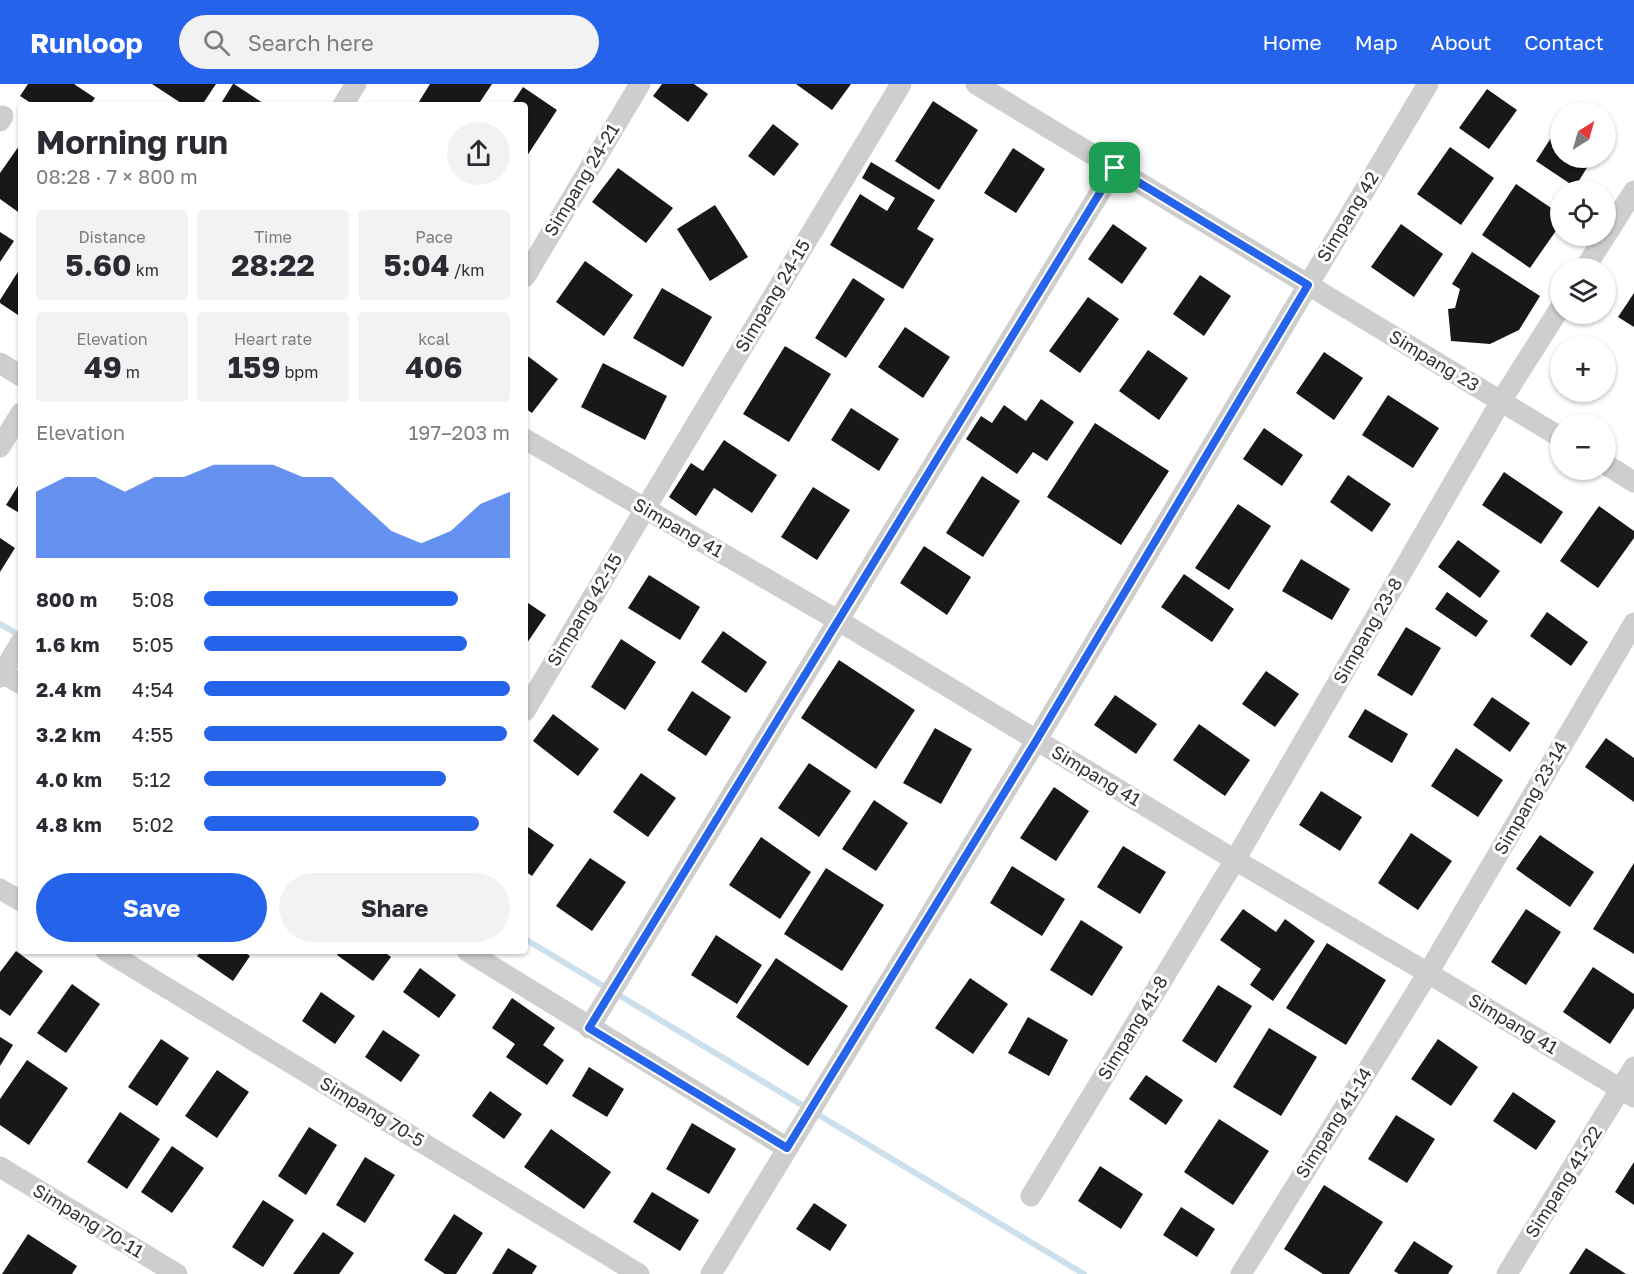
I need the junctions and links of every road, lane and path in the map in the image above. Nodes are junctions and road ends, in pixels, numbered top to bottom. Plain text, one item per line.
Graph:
1 (356, 84) edge
2 (640, 84) edge
3 (901, 84) edge
4 (976, 84) edge
5 (1428, 84) edge
6 (345, 102) edge
7 (1115, 168) junction
8 (1634, 191) edge
9 (1591, 258) edge
10 (528, 272) edge
11 (1308, 285) junction
12 (1550, 324) edge
13 (0, 363) edge
14 (18, 374) edge
15 (1501, 401) junction
16 (18, 418) edge
17 (1550, 431) edge
18 (528, 441) edge
19 (0, 447) edge
20 (1616, 471) edge
21 (1634, 482) edge
22 (645, 509) junction
23 (839, 621) junction
24 (1634, 623) edge
25 (7, 664) edge
26 (18, 680) edge
27 (528, 706) edge
28 (1036, 741) junction
29 (1235, 860) junction
30 (0, 889) edge
31 (18, 899) edge
32 (111, 954) edge
33 (471, 954) edge
34 (1428, 973) junction
35 (589, 1028) junction
36 (1634, 1067) edge
37 (1628, 1093) edge
38 (787, 1148) junction
39 (0, 1167) edge
40 (1031, 1196) dead end
41 (177, 1274) edge
42 (639, 1274) edge
43 (711, 1274) edge
44 (1241, 1274) edge
45 (1507, 1274) edge

1 - 6 street
2 - 10 street, Simpang 24-21
3 - 22 street, Simpang 24-15
4 - 7 street, Simpang 23
5 - 11 street, Simpang 42
7 - 11 street, Simpang 23
7 - 23 street
8 - 9 street
11 - 15 street, Simpang 23
11 - 28 street, Simpang 42
12 - 15 street, Simpang 23-8
13 - 14 street
15 - 17 street, Simpang 23
15 - 29 street, Simpang 23-8
16 - 19 street
18 - 22 street, Simpang 41
20 - 21 street
22 - 23 street, Simpang 41
22 - 27 street, Simpang 42-15
23 - 28 street, Simpang 41
23 - 35 street
24 - 34 street, Simpang 23-14
25 - 26 street
28 - 29 street, Simpang 41
28 - 38 street, Simpang 42
29 - 34 street, Simpang 41
29 - 40 street, Simpang 41-8
30 - 31 street
32 - 42 street, Simpang 70-5
33 - 35 street
34 - 37 street, Simpang 41
34 - 44 street, Simpang 41-14
35 - 38 street
36 - 37 street, Simpang 41-22
37 - 45 street, Simpang 41-22
38 - 43 street, Simpang 42
39 - 41 street, Simpang 70-11

